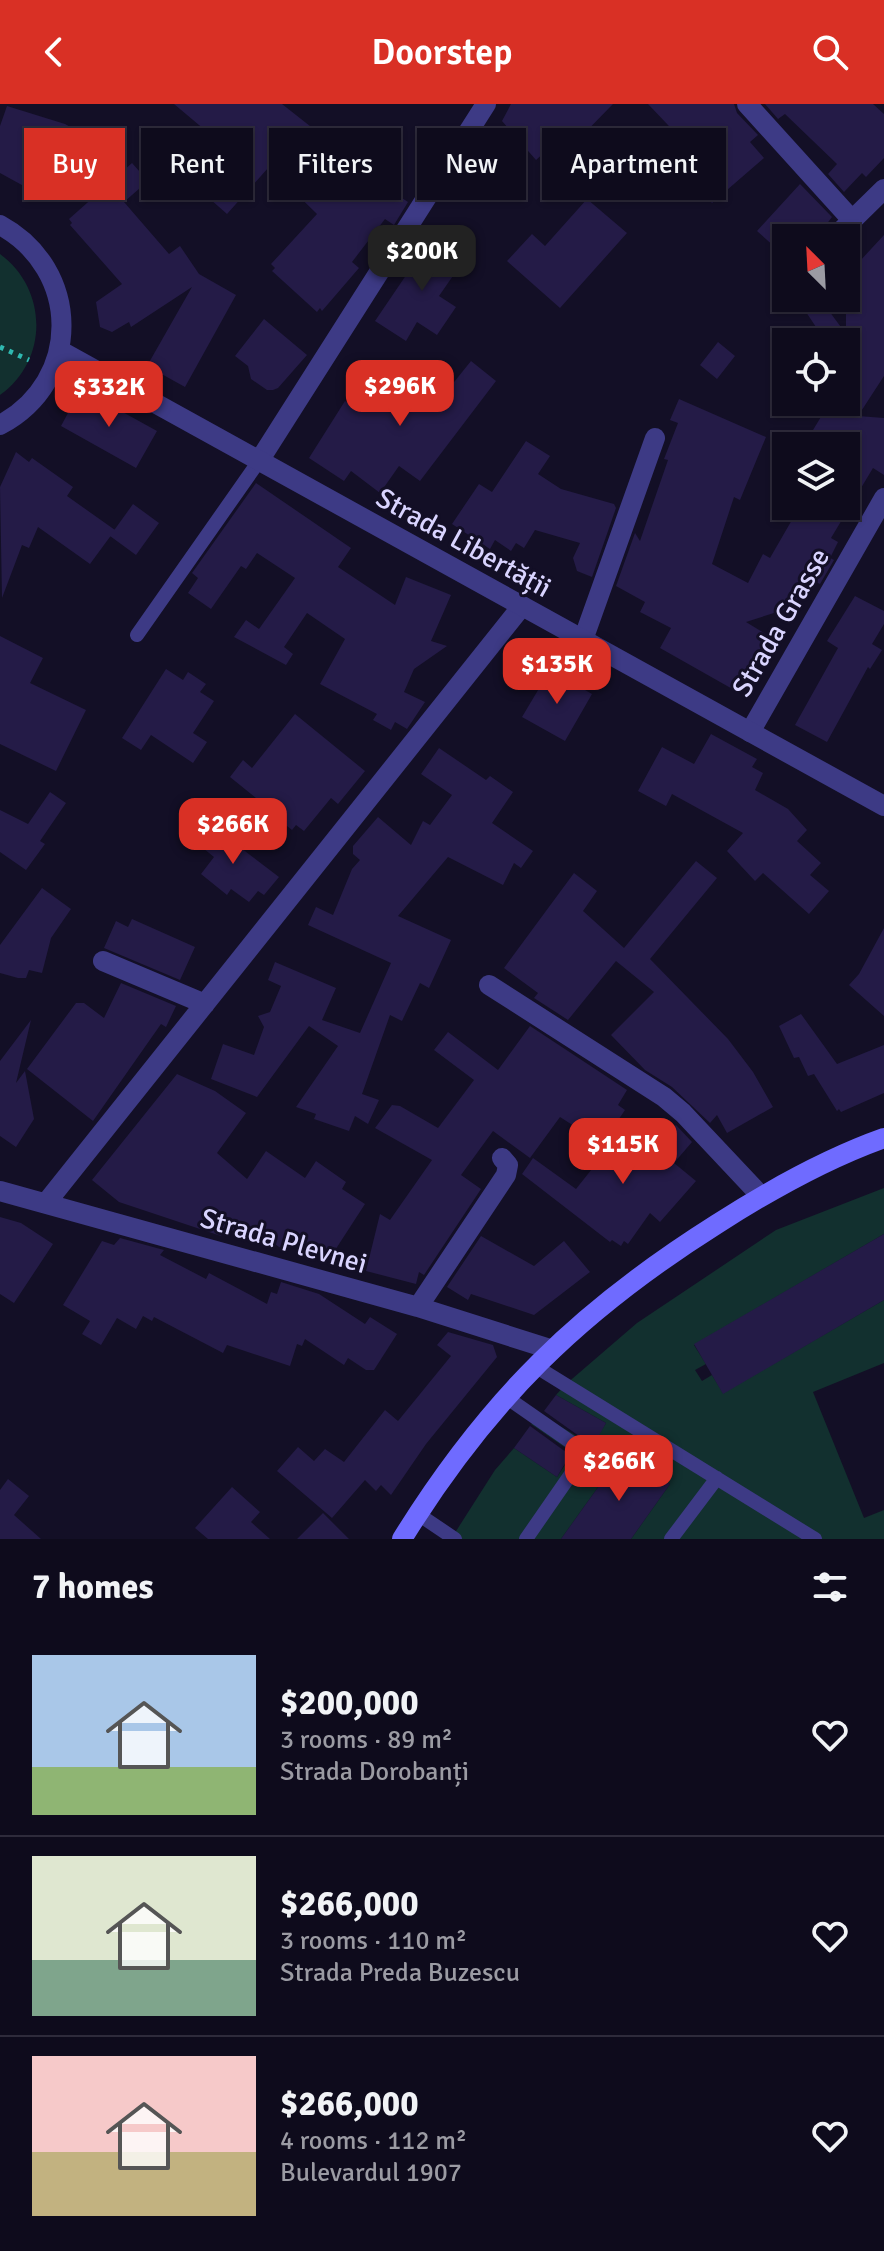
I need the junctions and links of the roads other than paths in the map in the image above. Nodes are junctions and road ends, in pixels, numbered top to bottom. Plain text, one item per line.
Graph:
1 (486, 104) edge
2 (747, 104) edge
3 (884, 189) edge
4 (852, 220) junction
5 (848, 224) edge
6 (0, 225) edge
7 (59, 350) junction
8 (0, 425) edge
9 (655, 438) dead end
10 (259, 461) junction
11 (884, 498) edge
12 (522, 606) junction
13 (137, 635) dead end
14 (583, 640) junction
15 (750, 732) junction
16 (884, 806) edge
17 (103, 961) dead end
18 (489, 985) dead end
19 (205, 1004) junction
20 (884, 1138) edge
21 (502, 1158) dead end
22 (0, 1191) edge
23 (761, 1196) junction
24 (46, 1203) junction
25 (418, 1307) junction
26 (550, 1349) junction
27 (535, 1366) junction
28 (506, 1397) junction
29 (717, 1478) junction
30 (418, 1514) junction
31 (402, 1539) edge
32 (455, 1539) edge
33 (526, 1539) edge
34 (671, 1539) edge
35 (815, 1539) edge

1 - 10 street
2 - 4 street
3 - 4 street
4 - 5 street
6 - 7 street
7 - 8 street
7 - 10 street, Strada Libertății
9 - 14 street
10 - 12 street, Strada Libertății
10 - 13 lane
11 - 15 street, Strada Grasse
12 - 14 street, Strada Libertății
12 - 19 street
14 - 15 street, Strada Libertății
15 - 16 street, Strada Libertății
17 - 19 street
18 - 23 street
19 - 24 street
20 - 23 main road
21 - 25 street
22 - 24 street, Strada Plevnei
23 - 26 main road
24 - 25 street, Strada Plevnei
25 - 26 street, Strada Plevnei
26 - 27 main road
27 - 28 main road
27 - 29 lane
28 - 30 main road
28 - 33 lane
29 - 34 lane
29 - 35 lane
30 - 31 main road
30 - 32 lane

